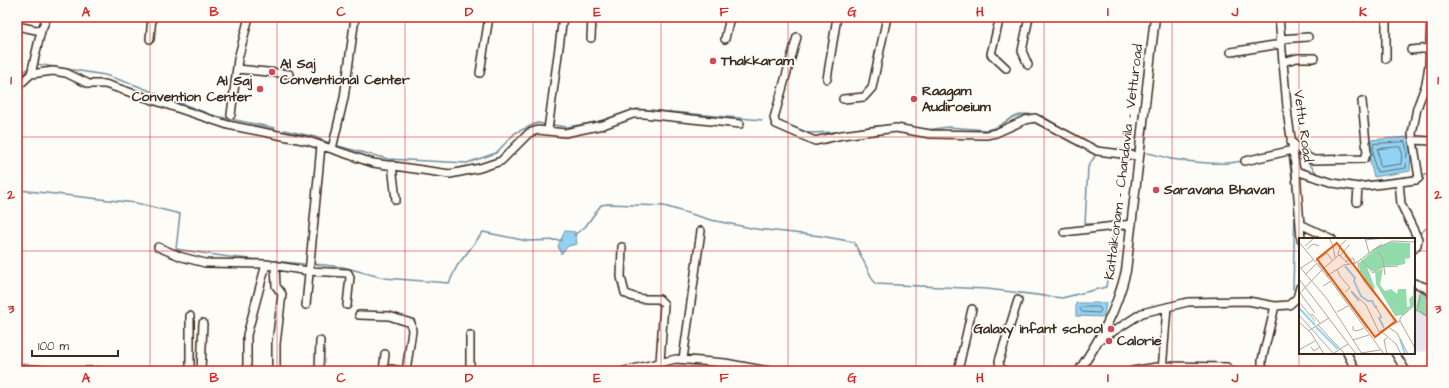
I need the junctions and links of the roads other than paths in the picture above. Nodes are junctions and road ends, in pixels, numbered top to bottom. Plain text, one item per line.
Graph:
1 (47, 17) edge
2 (152, 17) edge
3 (249, 17) edge
4 (489, 17) edge
5 (563, 17) edge
6 (592, 17) edge
7 (730, 17) edge
8 (837, 17) edge
9 (887, 17) edge
10 (1000, 17) edge
11 (1028, 17) edge
12 (1155, 17) edge
13 (1279, 17) edge
14 (1386, 17) edge
15 (1431, 17) edge
16 (355, 18) edge
17 (17, 26) edge
18 (41, 31) junction
19 (797, 37) dead end
20 (1308, 37) dead end
21 (591, 38) dead end
22 (150, 39) dead end
23 (725, 39) dead end
24 (1281, 42) junction
25 (1431, 48) junction
26 (1411, 50) dead end
27 (1231, 52) dead end
28 (1314, 58) dead end
29 (1386, 58) dead end
30 (1282, 62) junction
31 (1028, 65) dead end
32 (1006, 68) dead end
33 (237, 69) junction
34 (480, 73) dead end
35 (31, 74) junction
36 (289, 74) dead end
37 (827, 80) dead end
38 (17, 87) edge
39 (843, 99) dead end
40 (1362, 101) dead end
41 (231, 115) dead end
42 (740, 124) dead end
43 (548, 130) junction
44 (1413, 140) junction
45 (1432, 141) edge
46 (1292, 142) junction
47 (321, 146) junction
48 (332, 149) junction
49 (1293, 150) junction
50 (1138, 156) junction
51 (1245, 161) dead end
52 (392, 165) junction
53 (1296, 172) junction
54 (1399, 182) junction
55 (1358, 187) junction
56 (396, 200) dead end
57 (1357, 202) dead end
58 (1132, 224) junction
59 (1300, 224) junction
60 (701, 231) dead end
61 (1064, 232) dead end
62 (1301, 238) edge
63 (1330, 238) edge
64 (622, 246) dead end
65 (158, 247) dead end
66 (1415, 248) edge
67 (266, 264) junction
68 (276, 265) junction
69 (308, 270) junction
70 (1415, 284) edge
71 (1299, 294) edge
72 (1432, 294) edge
73 (1018, 300) dead end
74 (306, 305) dead end
75 (347, 305) dead end
76 (1274, 306) junction
77 (1167, 307) junction
78 (972, 309) dead end
79 (190, 316) dead end
80 (359, 316) dead end
81 (203, 323) dead end
82 (470, 335) dead end
83 (1100, 340) junction
84 (320, 341) dead end
85 (385, 354) dead end
86 (1348, 354) edge
87 (1396, 354) edge
88 (682, 359) junction
89 (660, 362) junction
90 (17, 368) edge
91 (1163, 368) edge
92 (56, 371) edge
93 (87, 371) edge
94 (100, 371) edge
95 (190, 371) edge
96 (201, 371) edge
97 (247, 371) edge
98 (276, 371) edge
99 (319, 371) edge
100 (383, 371) edge
101 (387, 371) edge
102 (402, 371) edge
103 (406, 371) edge
104 (470, 371) edge
105 (624, 371) edge
106 (769, 371) edge
107 (958, 371) edge
108 (1004, 371) edge
109 (1079, 371) edge
110 (1132, 371) edge
111 (1230, 371) edge
112 (1268, 371) edge
113 (1356, 371) edge
114 (1406, 371) edge

1 - 18 street
2 - 22 street
3 - 33 street
4 - 34 street
5 - 43 street
6 - 21 street
7 - 23 street
8 - 37 street
9 - 39 street
10 - 32 street
11 - 31 street
12 - 50 main road, Kattaikonam - Chandavila - Vetturoad
13 - 24 street, Vettu Road
14 - 29 street
15 - 25 street
16 - 48 street
17 - 18 street
18 - 35 street
19 - 50 street
20 - 24 street
24 - 27 street
24 - 30 street, Vettu Road
25 - 26 street
25 - 44 street
28 - 30 street
30 - 46 street, Vettu Road
33 - 36 street
33 - 41 street
35 - 38 street
35 - 47 street
40 - 46 street
42 - 43 street
43 - 52 street
44 - 45 street
44 - 54 street
46 - 49 street, Vettu Road
47 - 48 street
47 - 69 street
48 - 52 street
49 - 51 street
49 - 53 street, Vettu Road
50 - 58 main road, Kattaikonam - Chandavila - Vetturoad
52 - 56 street
53 - 55 street
53 - 59 street, Vettu Road
54 - 55 street
54 - 66 street
55 - 57 street
58 - 61 street
58 - 83 main road, Kattaikonam - Chandavila - Vetturoad
59 - 62 street, Vettu Road
59 - 63 street
60 - 88 street
64 - 89 street
65 - 67 street
67 - 68 street
67 - 97 street
68 - 69 street
68 - 98 street
69 - 74 street
69 - 75 street
70 - 72 street
71 - 76 street
73 - 108 street
76 - 77 street
76 - 112 street
77 - 83 street
77 - 91 street
78 - 107 street
79 - 95 street
80 - 103 street
81 - 96 street
82 - 104 street
83 - 109 main road, Kattaikonam - Chandavila - Vetturoad
84 - 99 street
85 - 100 street
86 - 113 street
87 - 114 street
88 - 89 street
88 - 106 street
89 - 105 street
90 - 92 street
91 - 110 street
91 - 111 street
93 - 94 street
101 - 102 street

